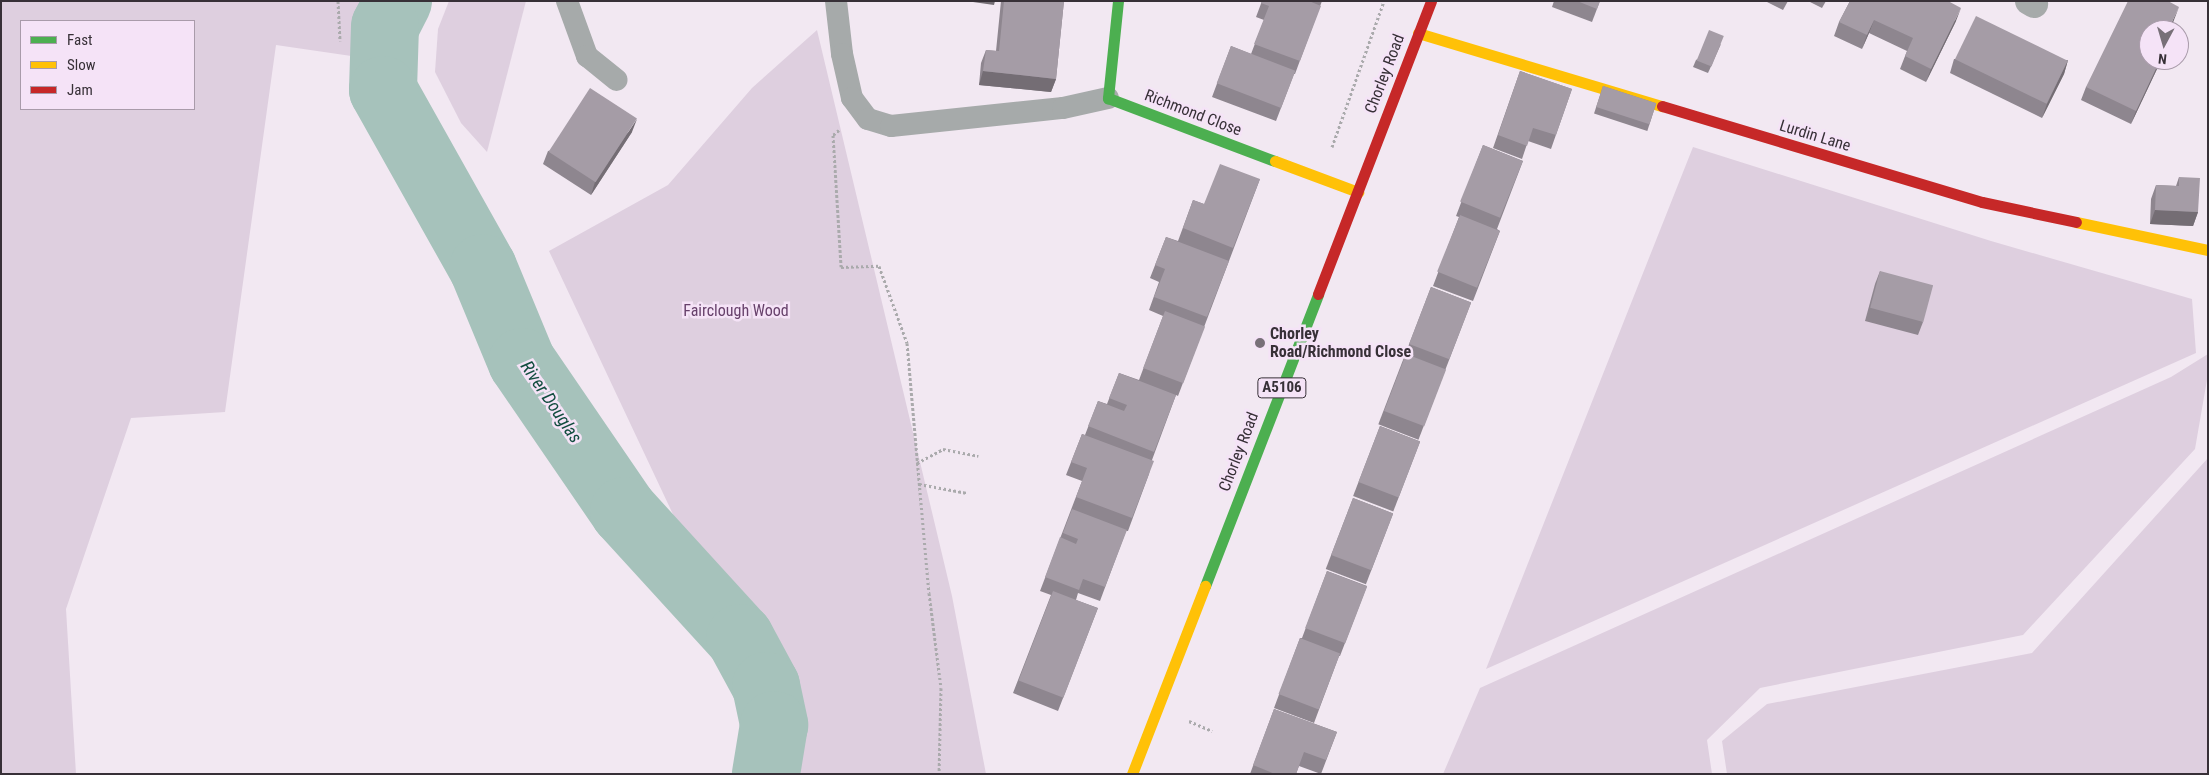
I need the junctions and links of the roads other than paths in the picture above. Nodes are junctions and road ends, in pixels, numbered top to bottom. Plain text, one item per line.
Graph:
1 (567, 1) edge
2 (836, 1) edge
3 (1118, 1) edge
4 (1431, 1) edge
5 (1418, 33) junction
6 (617, 80) dead end
7 (1108, 98) junction
8 (1358, 192) junction
9 (2208, 250) edge
10 (1132, 774) edge

1 - 6 lane
2 - 7 lane
3 - 7 street
4 - 5 street, Chorley Road / A5106
5 - 8 street, Chorley Road / A5106
5 - 9 street, Lurdin Lane
7 - 8 street, Richmond Close
8 - 10 street, Chorley Road / A5106

